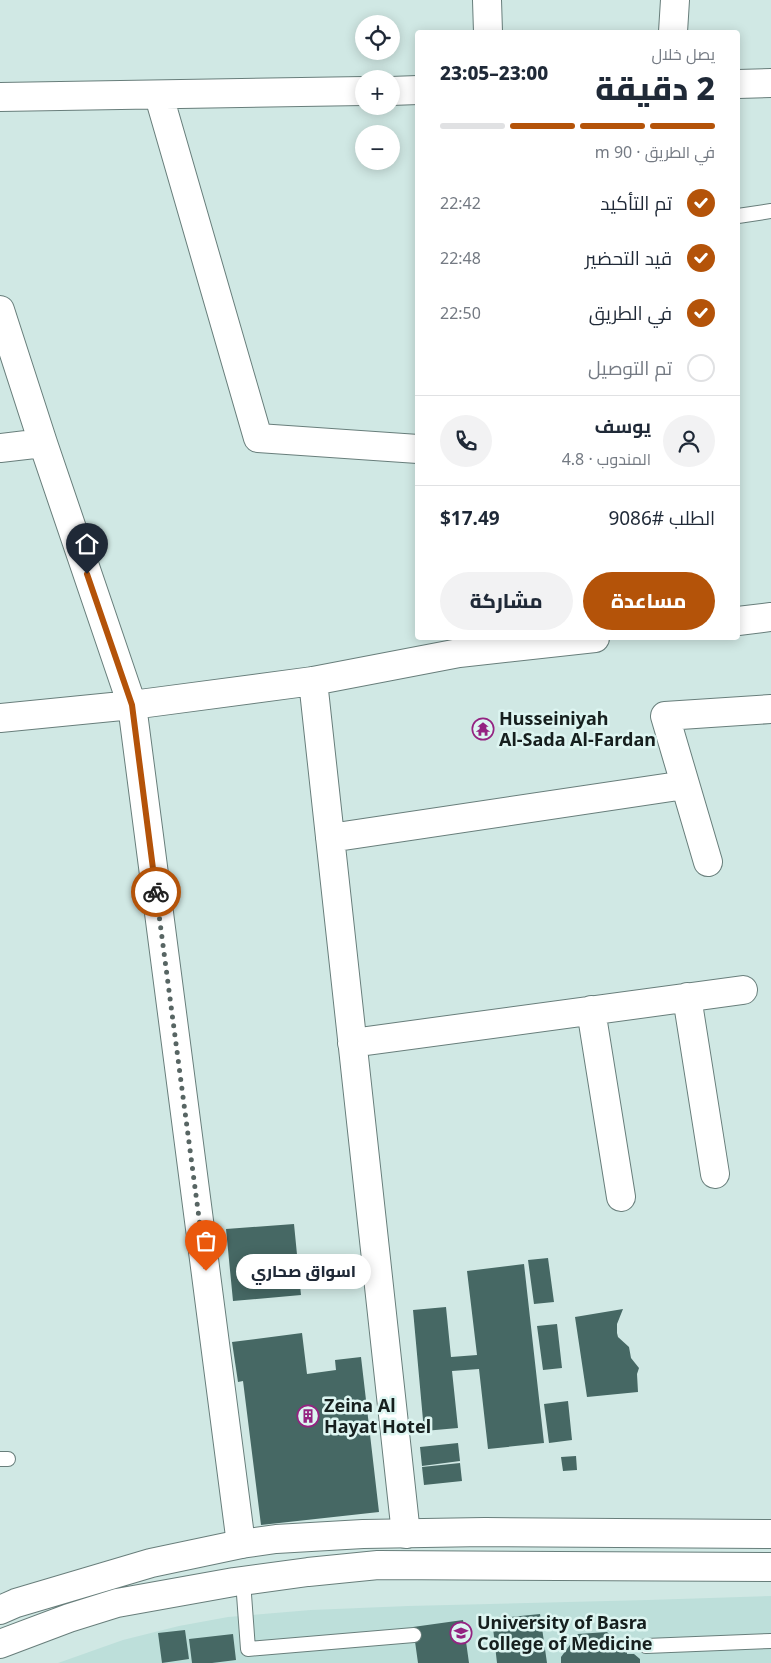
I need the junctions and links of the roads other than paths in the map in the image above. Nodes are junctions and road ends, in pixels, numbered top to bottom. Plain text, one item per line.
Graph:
1 (487, 0) edge
2 (675, 0) edge
3 (488, 30) edge
4 (674, 30) edge
5 (771, 83) edge
6 (740, 84) edge
7 (415, 90) edge
8 (355, 91) edge
9 (400, 91) edge
10 (159, 96) junction
11 (0, 97) edge
12 (771, 211) edge
13 (740, 216) edge
14 (0, 310) edge
15 (43, 443) junction
16 (0, 448) edge
17 (415, 449) edge
18 (771, 617) edge
19 (740, 621) edge
20 (556, 640) edge
21 (458, 645) edge
22 (313, 681) junction
23 (132, 705) junction
24 (771, 709) edge
25 (0, 718) edge
26 (686, 785) junction
27 (330, 838) junction
28 (708, 862) dead end
29 (743, 990) dead end
30 (687, 998) junction
31 (590, 1010) junction
32 (352, 1042) junction
33 (714, 1174) dead end
34 (620, 1197) dead end
35 (406, 1534) junction
36 (771, 1534) edge
37 (241, 1544) junction
38 (771, 1567) edge
39 (243, 1581) junction
40 (0, 1610) edge
41 (414, 1635) dead end
42 (771, 1641) edge
43 (0, 1644) edge
44 (646, 1646) dead end

1 - 3 street
2 - 4 street
5 - 6 street
7 - 9 street
8 - 10 street
10 - 11 street
10 - 17 street
12 - 13 lane
14 - 15 street
15 - 16 street
15 - 23 street
18 - 19 street
20 - 21 street
21 - 22 street
22 - 23 street
22 - 27 street
23 - 25 street
23 - 37 street
24 - 26 street
26 - 27 street
26 - 28 street
27 - 32 street
29 - 30 street
30 - 31 street
30 - 33 street
31 - 32 street
31 - 34 street
32 - 35 street
35 - 36 street
35 - 37 street
37 - 40 street
38 - 39 street
39 - 41 lane
39 - 43 street
42 - 44 lane

